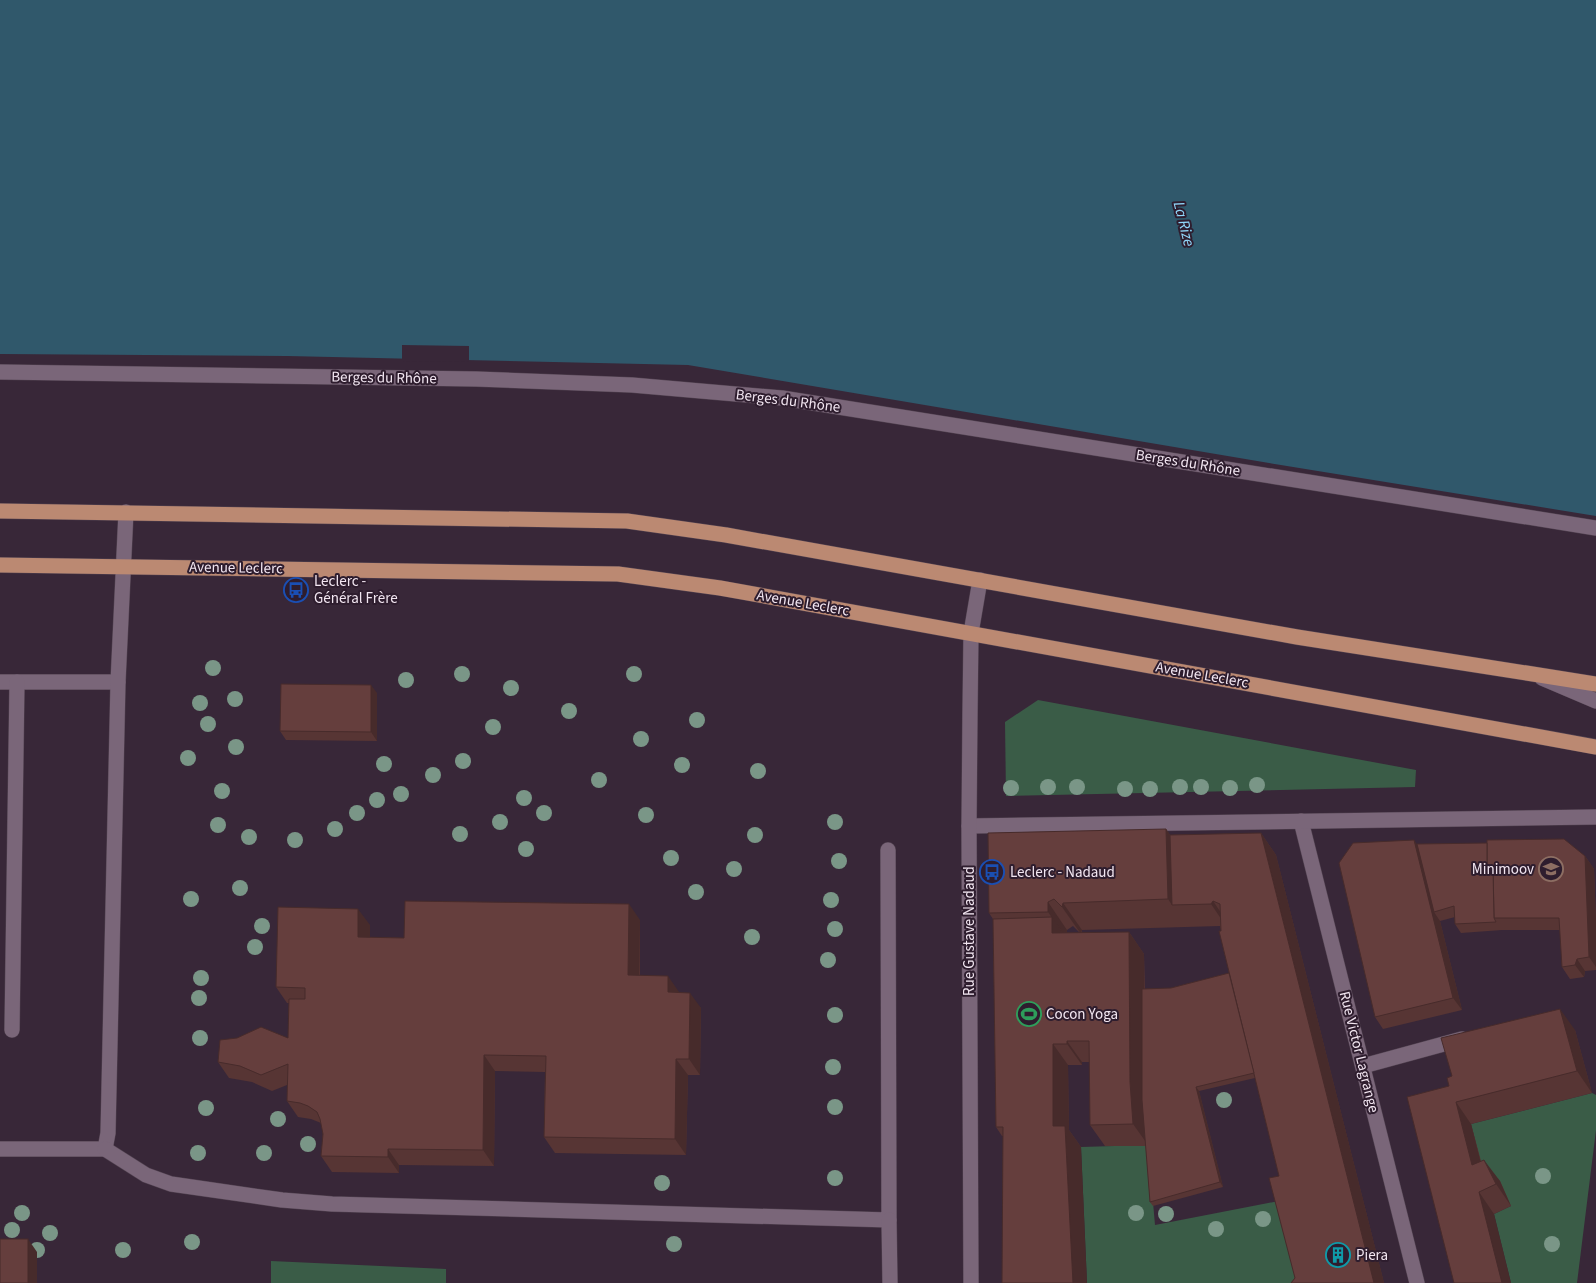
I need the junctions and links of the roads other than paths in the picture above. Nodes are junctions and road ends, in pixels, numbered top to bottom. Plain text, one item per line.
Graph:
1 (0, 372) edge
2 (0, 510) edge
3 (126, 512) junction
4 (1596, 528) edge
5 (0, 565) edge
6 (122, 567) junction
7 (980, 580) junction
8 (971, 633) junction
9 (1537, 676) junction
10 (0, 682) edge
11 (17, 682) junction
12 (118, 682) junction
13 (1596, 684) edge
14 (1596, 702) edge
15 (1596, 747) edge
16 (1596, 818) edge
17 (1300, 821) junction
18 (969, 826) junction
19 (888, 850) dead end
20 (12, 1030) dead end
21 (1474, 1036) edge
22 (1363, 1066) junction
23 (0, 1149) edge
24 (105, 1149) junction
25 (889, 1220) junction
26 (890, 1283) edge
27 (971, 1283) edge
28 (1417, 1283) edge

1 - 4 street, Berges du Rhône
2 - 3 main road
3 - 6 street
3 - 7 main road
5 - 6 main road, Avenue Leclerc
6 - 8 main road, Avenue Leclerc
6 - 12 street
7 - 8 street, Rue Gustave Nadaud
7 - 9 main road
8 - 15 main road, Avenue Leclerc
8 - 18 street, Rue Gustave Nadaud
9 - 13 main road
9 - 14 street
10 - 11 street
11 - 12 street
11 - 20 street
12 - 24 street
16 - 17 street
17 - 18 street
17 - 22 street, Rue Victor Lagrange
18 - 27 street, Rue Gustave Nadaud
19 - 25 street
21 - 22 street
22 - 28 street, Rue Victor Lagrange
23 - 24 street
24 - 25 street
25 - 26 street

